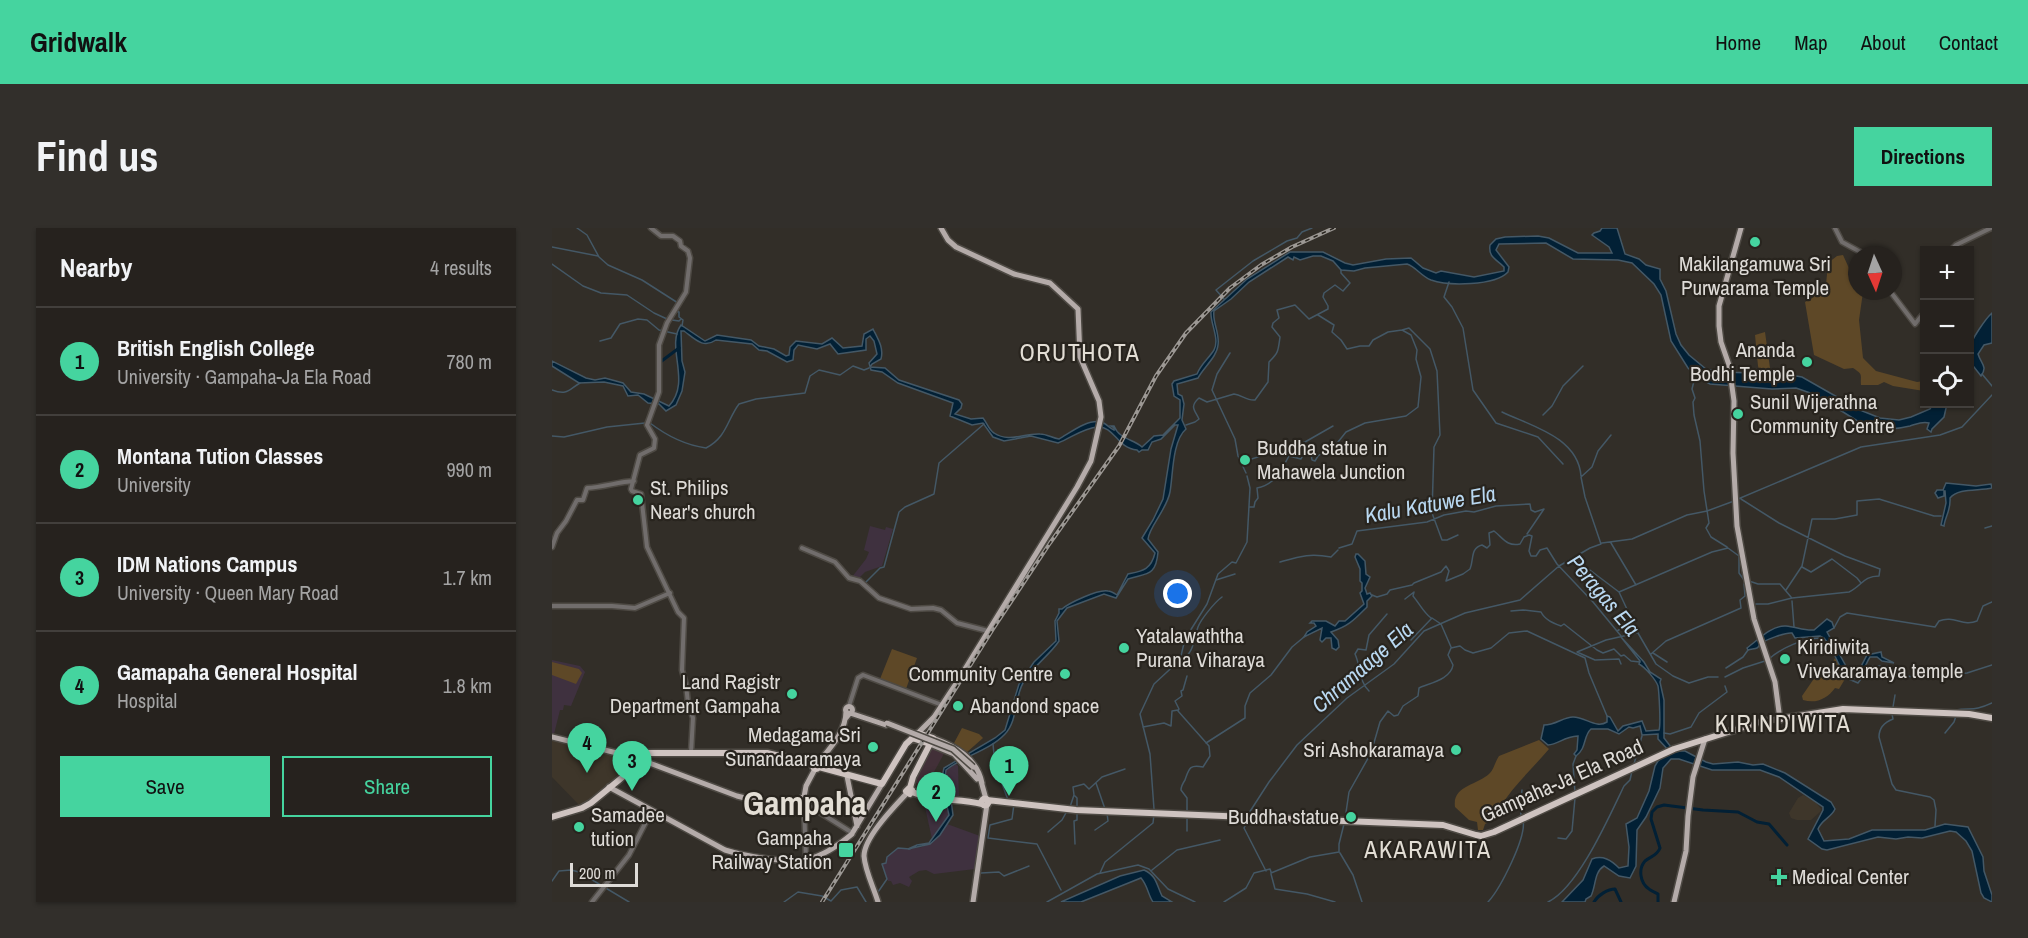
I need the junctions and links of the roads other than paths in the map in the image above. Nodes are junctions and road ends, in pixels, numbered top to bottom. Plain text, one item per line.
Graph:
1 (651, 228) edge
2 (940, 228) edge
3 (1741, 228) edge
4 (1835, 228) edge
5 (1991, 228) edge
6 (1848, 246) edge
7 (1955, 246) edge
8 (1897, 300) edge
9 (1920, 318) edge
10 (634, 481) junction
11 (552, 547) edge
12 (802, 548) dead end
13 (670, 593) junction
14 (552, 606) edge
15 (988, 631) junction
16 (942, 705) junction
17 (849, 711) junction
18 (1992, 718) edge
19 (1780, 720) junction
20 (918, 733) junction
21 (552, 737) edge
22 (912, 738) junction
23 (1705, 739) junction
24 (932, 741) junction
25 (691, 755) junction
26 (643, 758) junction
27 (816, 766) junction
28 (847, 776) junction
29 (979, 781) junction
30 (882, 784) junction
31 (609, 787) junction
32 (910, 791) junction
33 (985, 802) junction
34 (801, 803) junction
35 (652, 810) junction
36 (552, 817) edge
37 (857, 826) junction
38 (852, 833) junction
39 (806, 860) junction
40 (878, 901) edge
41 (592, 902) edge
42 (972, 902) edge
43 (1674, 902) edge

1 - 10 street
2 - 15 main road
3 - 19 main road
4 - 6 street
5 - 7 street
8 - 9 street
10 - 11 street
10 - 13 street
12 - 15 street
13 - 14 street
13 - 25 street
15 - 16 main road
16 - 17 street
16 - 20 main road
17 - 27 main road
17 - 29 main road, bridge
18 - 19 highway, Gampaha-Ja Ela Road
19 - 23 highway, Gampaha-Ja Ela Road
20 - 22 highway
20 - 24 highway
21 - 26 main road
22 - 24 highway
22 - 30 highway
23 - 33 highway, Gampaha-Ja Ela Road
23 - 43 main road
24 - 29 main road
24 - 29 main road, bridge
24 - 32 highway
25 - 26 highway
25 - 27 highway
26 - 31 highway
26 - 34 main road
27 - 28 highway
27 - 34 main road
28 - 30 highway
28 - 37 main road
29 - 33 main road
30 - 37 main road
31 - 35 main road
31 - 36 highway
32 - 33 highway, Gampaha-Ja Ela Road
32 - 40 main road
33 - 42 main road
34 - 38 street
34 - 39 street
35 - 39 main road
35 - 41 street
37 - 38 main road
38 - 39 main road

